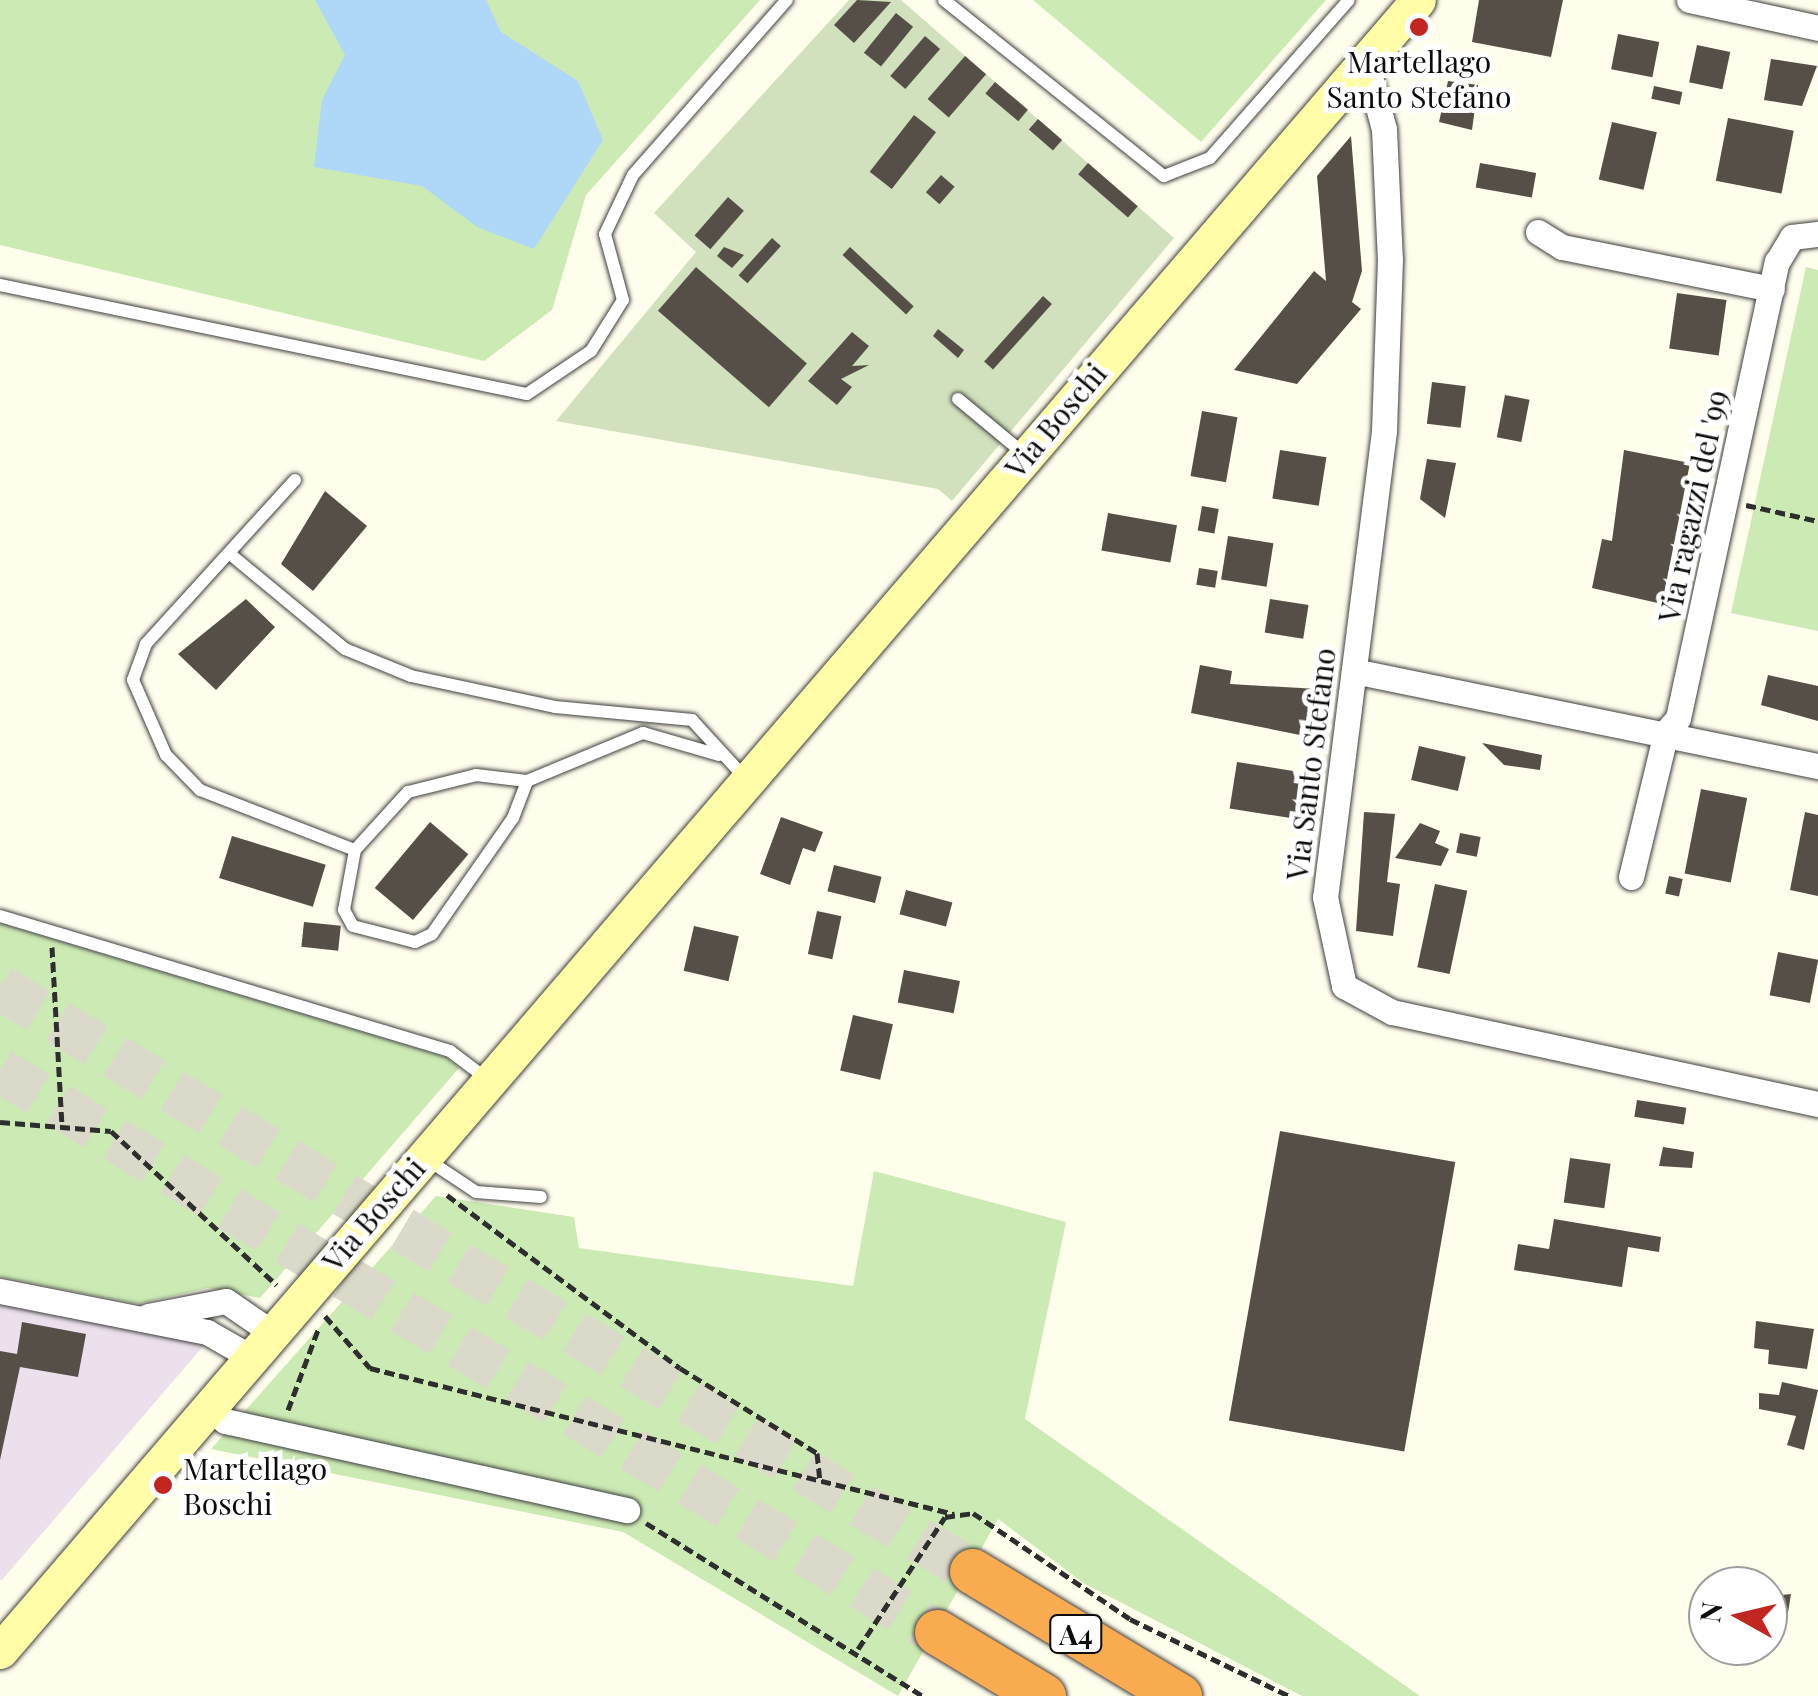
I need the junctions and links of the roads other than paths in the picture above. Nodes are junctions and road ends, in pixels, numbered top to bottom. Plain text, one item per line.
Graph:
1 (788, 0) edge
2 (944, 0) edge
3 (1349, 0) edge
4 (1418, 0) edge
5 (1689, 0) edge
6 (1818, 28) edge
7 (1366, 62) junction
8 (1538, 232) dead end
9 (1817, 234) edge
10 (0, 285) edge
11 (1772, 290) junction
12 (958, 398) dead end
13 (1024, 455) junction
14 (295, 480) dead end
15 (230, 554) junction
16 (1354, 671) junction
17 (1666, 732) junction
18 (719, 755) junction
19 (1818, 766) edge
20 (528, 780) junction
21 (748, 780) junction
22 (355, 850) junction
23 (1631, 877) dead end
24 (0, 916) edge
25 (488, 1081) junction
26 (1818, 1104) edge
27 (423, 1156) junction
28 (542, 1196) dead end
29 (0, 1291) edge
30 (260, 1344) junction
31 (207, 1406) junction
32 (627, 1510) road end
33 (972, 1571) tunnel mouth
34 (936, 1632) tunnel mouth
35 (0, 1651) edge
36 (1043, 1696) edge
37 (1180, 1696) edge

1 - 10 lane
2 - 3 lane
4 - 7 main road, Via Boschi
5 - 6 street
7 - 13 main road, Via Boschi
7 - 16 street, Via Santo Stefano
8 - 11 street
9 - 11 street, Via ragazzi del '99
11 - 17 street, Via ragazzi del '99
12 - 13 lane
13 - 21 main road, Via Boschi
14 - 15 lane
15 - 18 lane
15 - 22 lane
16 - 17 street
16 - 26 street, Via Santo Stefano
17 - 19 street
17 - 23 street, Via ragazzi del '99
18 - 20 lane
18 - 21 lane
20 - 22 lane
20 - 22 lane
21 - 25 main road, Via Boschi
24 - 25 lane
25 - 27 main road, Via Boschi
27 - 28 lane
27 - 30 main road, Via Boschi
29 - 30 street
30 - 31 main road, Via Boschi
31 - 32 street
31 - 35 main road, Via Boschi
33 - 37 highway, A4
34 - 36 highway, A4

